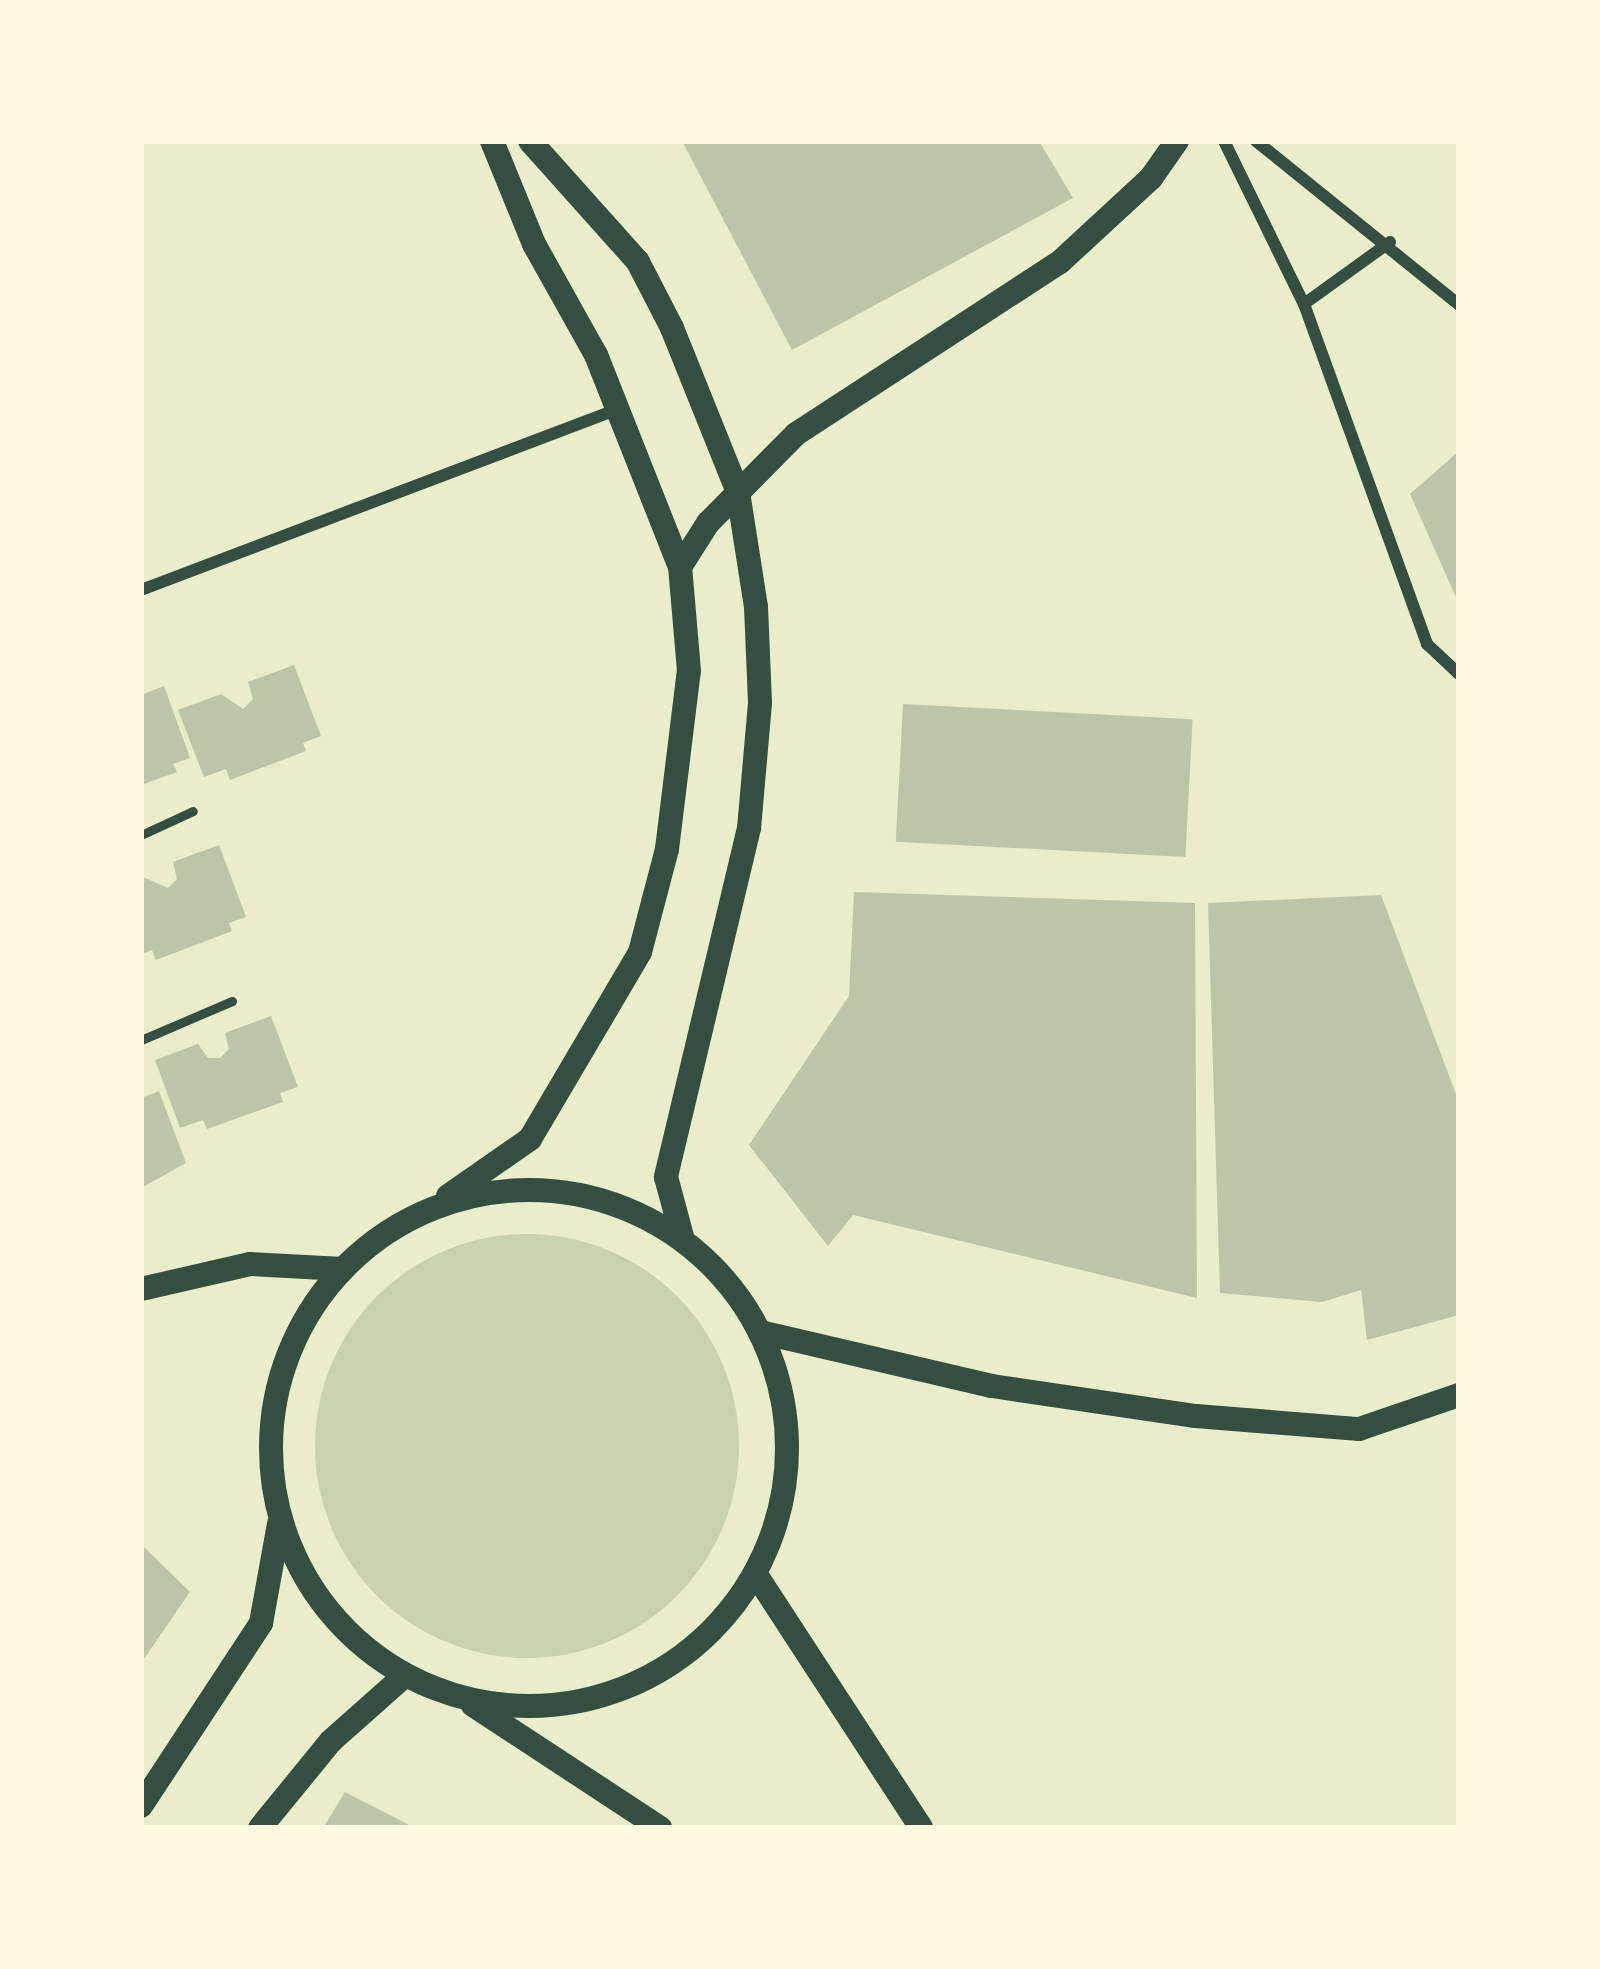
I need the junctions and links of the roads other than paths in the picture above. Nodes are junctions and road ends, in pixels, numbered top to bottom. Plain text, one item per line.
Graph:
1 (492, 141) edge
2 (530, 141) edge
3 (1177, 141) edge
4 (1224, 141) edge
5 (1256, 141) edge
6 (1390, 242) junction
7 (1304, 304) junction
8 (1459, 305) edge
9 (619, 409) junction
10 (737, 492) junction
11 (680, 567) junction
12 (141, 590) edge
13 (1459, 674) edge
14 (193, 811) dead end
15 (141, 835) edge
16 (232, 1001) dead end
17 (141, 1040) edge
18 (425, 1212) junction
19 (683, 1240) junction
20 (343, 1269) junction
21 (141, 1289) edge
22 (760, 1332) junction
23 (1459, 1395) edge
24 (279, 1522) junction
25 (755, 1573) junction
26 (403, 1677) junction
27 (466, 1701) junction
28 (141, 1806) edge
29 (260, 1828) edge
30 (660, 1828) edge
31 (921, 1828) edge

1 - 9 main road
2 - 10 main road
3 - 10 main road
4 - 7 street
5 - 6 street
6 - 7 street
6 - 8 street
7 - 13 street
9 - 11 main road
9 - 12 street
10 - 11 main road
10 - 19 main road
11 - 18 main road
14 - 15 lane
16 - 17 lane
18 - 19 main road
18 - 20 main road
19 - 22 main road
20 - 21 main road
20 - 24 main road
22 - 23 main road
22 - 25 main road
24 - 26 main road
24 - 28 main road
25 - 27 main road
25 - 31 main road
26 - 27 main road
26 - 29 main road
27 - 30 main road

